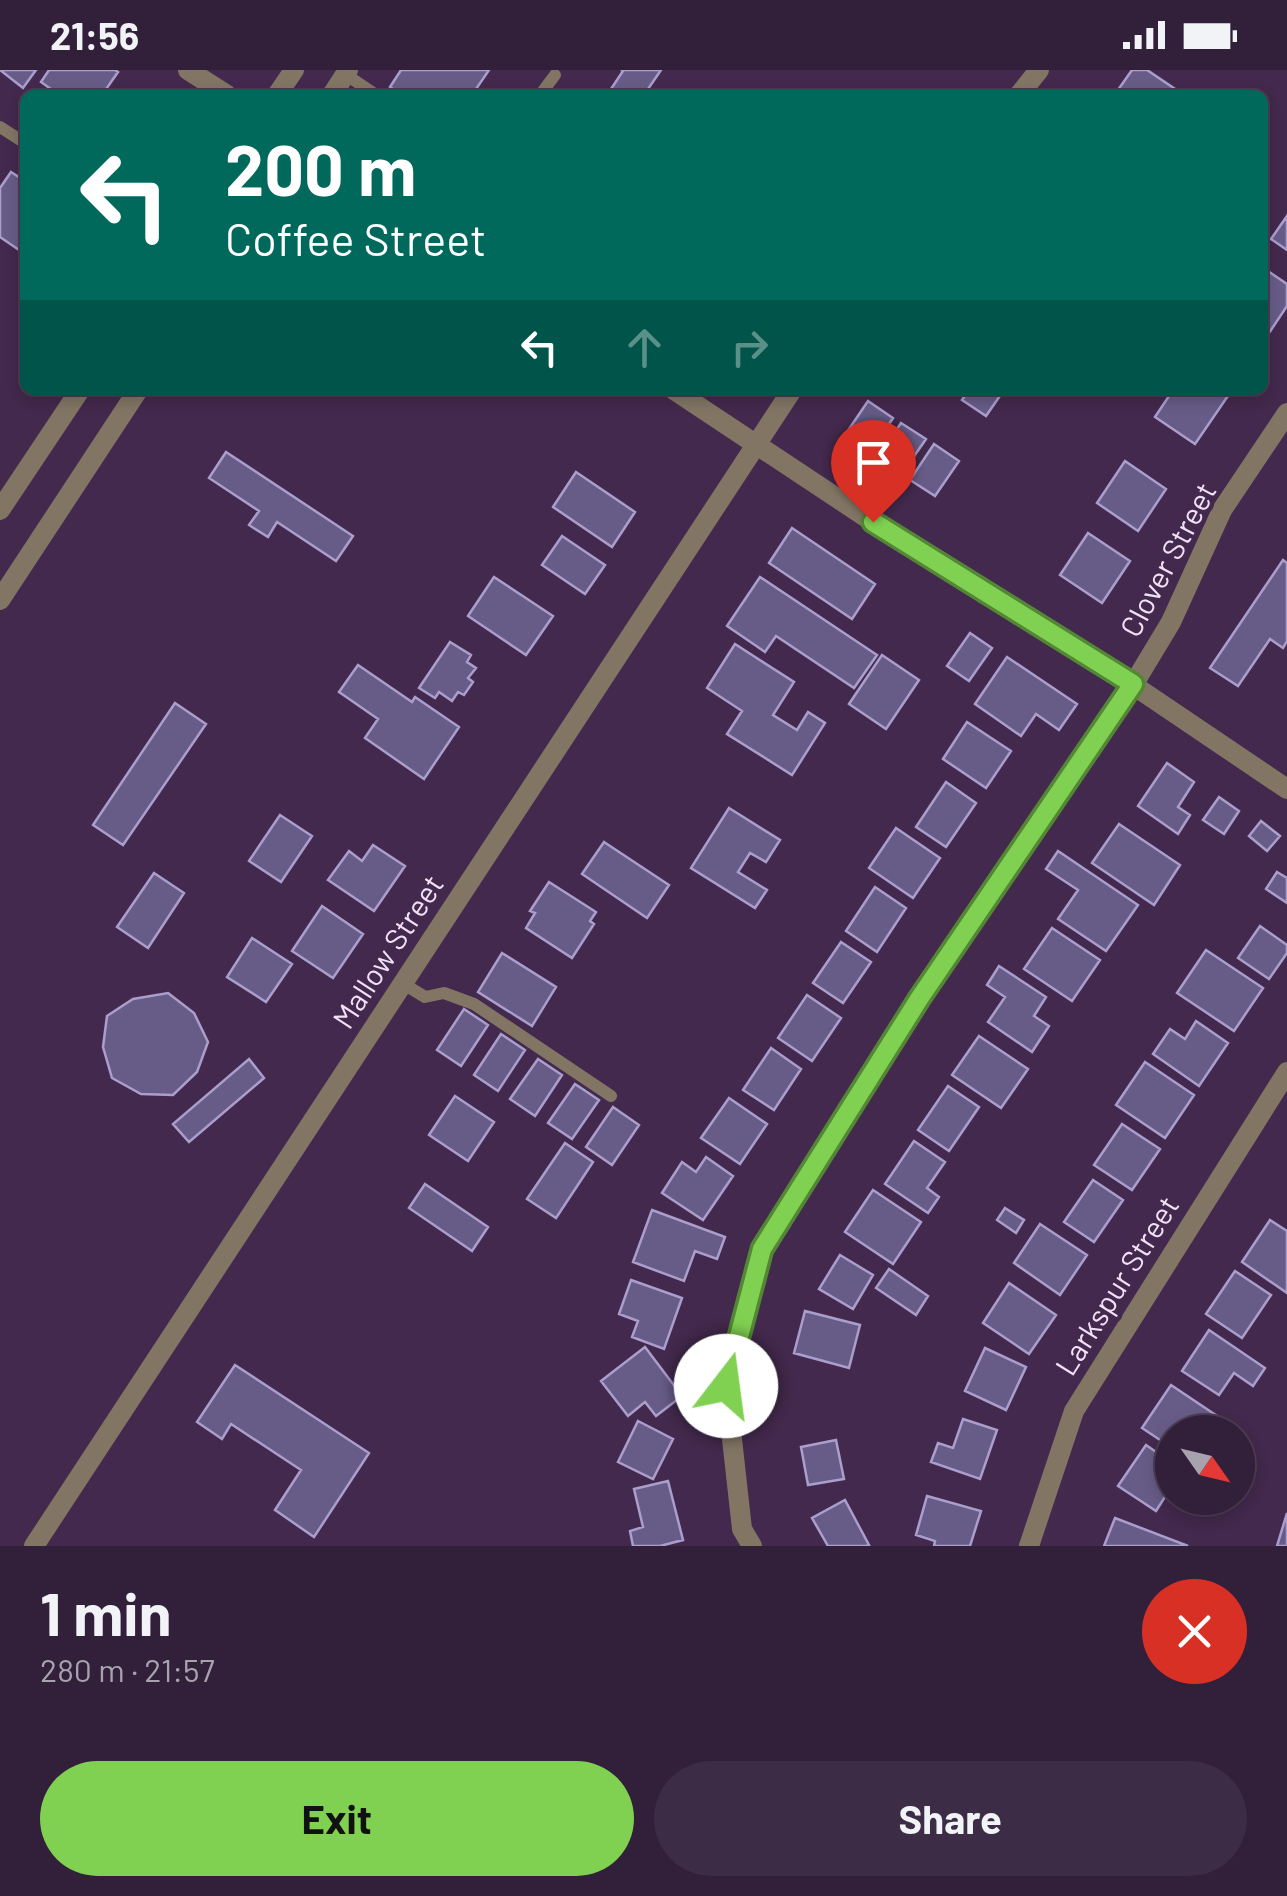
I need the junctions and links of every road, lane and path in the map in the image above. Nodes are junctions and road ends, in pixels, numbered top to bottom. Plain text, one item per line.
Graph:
1 (188, 70) edge
2 (1039, 70) edge
3 (347, 72) edge
4 (555, 75) dead end
5 (219, 90) edge
6 (370, 90) edge
7 (544, 90) edge
8 (1023, 90) edge
9 (77, 395) edge
10 (135, 395) edge
11 (682, 395) edge
12 (789, 395) edge
13 (1287, 413) edge
14 (756, 444) junction
15 (0, 510) edge
16 (0, 600) edge
17 (1133, 684) junction
18 (1287, 789) edge
19 (402, 983) junction
20 (1287, 1072) edge
21 (610, 1096) dead end
22 (34, 1546) edge
23 (752, 1546) edge
24 (1029, 1546) edge

1 - 5 street
2 - 8 street
3 - 6 lane
4 - 7 lane
9 - 15 street
10 - 16 street
11 - 14 street
12 - 14 street, Mallow Street
13 - 17 street, Clover Street
14 - 17 street
14 - 19 street, Mallow Street
17 - 18 street
17 - 23 street, Clover Street
19 - 21 lane
19 - 22 street, Mallow Street
20 - 24 street, Larkspur Street

